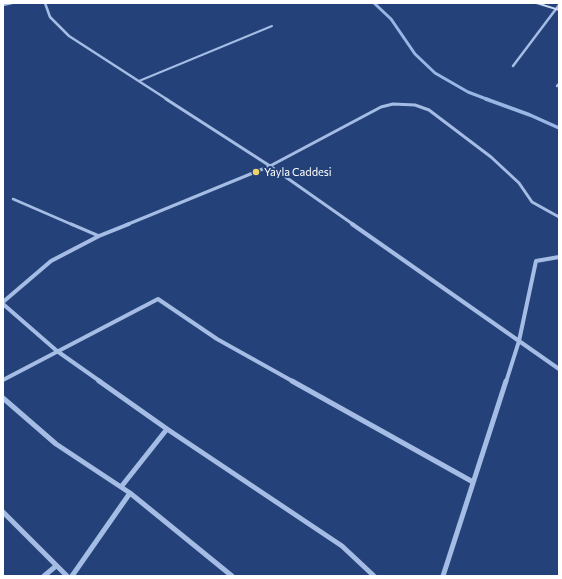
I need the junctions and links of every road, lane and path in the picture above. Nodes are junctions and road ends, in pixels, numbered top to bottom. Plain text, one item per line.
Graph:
1 (12, 3) edge
2 (45, 3) edge
3 (535, 3) edge
4 (3, 5) edge
5 (558, 8) edge
6 (272, 26) dead end
7 (513, 66) dead end
8 (139, 81) junction
9 (270, 166) junction
10 (13, 199) dead end
11 (559, 217) edge
12 (99, 236) junction
13 (559, 257) edge
14 (3, 303) edge
15 (519, 341) junction
16 (57, 351) junction
17 (559, 369) edge
18 (3, 380) edge
19 (3, 398) edge
20 (167, 429) junction
21 (473, 482) junction
22 (121, 487) junction
23 (130, 493) junction
24 (3, 512) edge
25 (56, 566) junction
26 (44, 576) edge
27 (67, 576) edge
28 (72, 576) edge
29 (232, 576) edge
30 (374, 576) edge
31 (443, 576) edge

1 - 4 street
2 - 8 street
3 - 5 street
5 - 7 street
6 - 8 lane
8 - 9 street
9 - 11 street
9 - 12 street
9 - 15 street
10 - 12 lane
12 - 14 street
13 - 15 street
14 - 16 street
15 - 17 street
15 - 21 street
16 - 18 street
16 - 20 street
16 - 21 street
19 - 22 street
20 - 22 street
20 - 30 street
21 - 31 street
22 - 23 street
23 - 28 street
23 - 29 street
24 - 25 street
25 - 26 street
25 - 27 street

